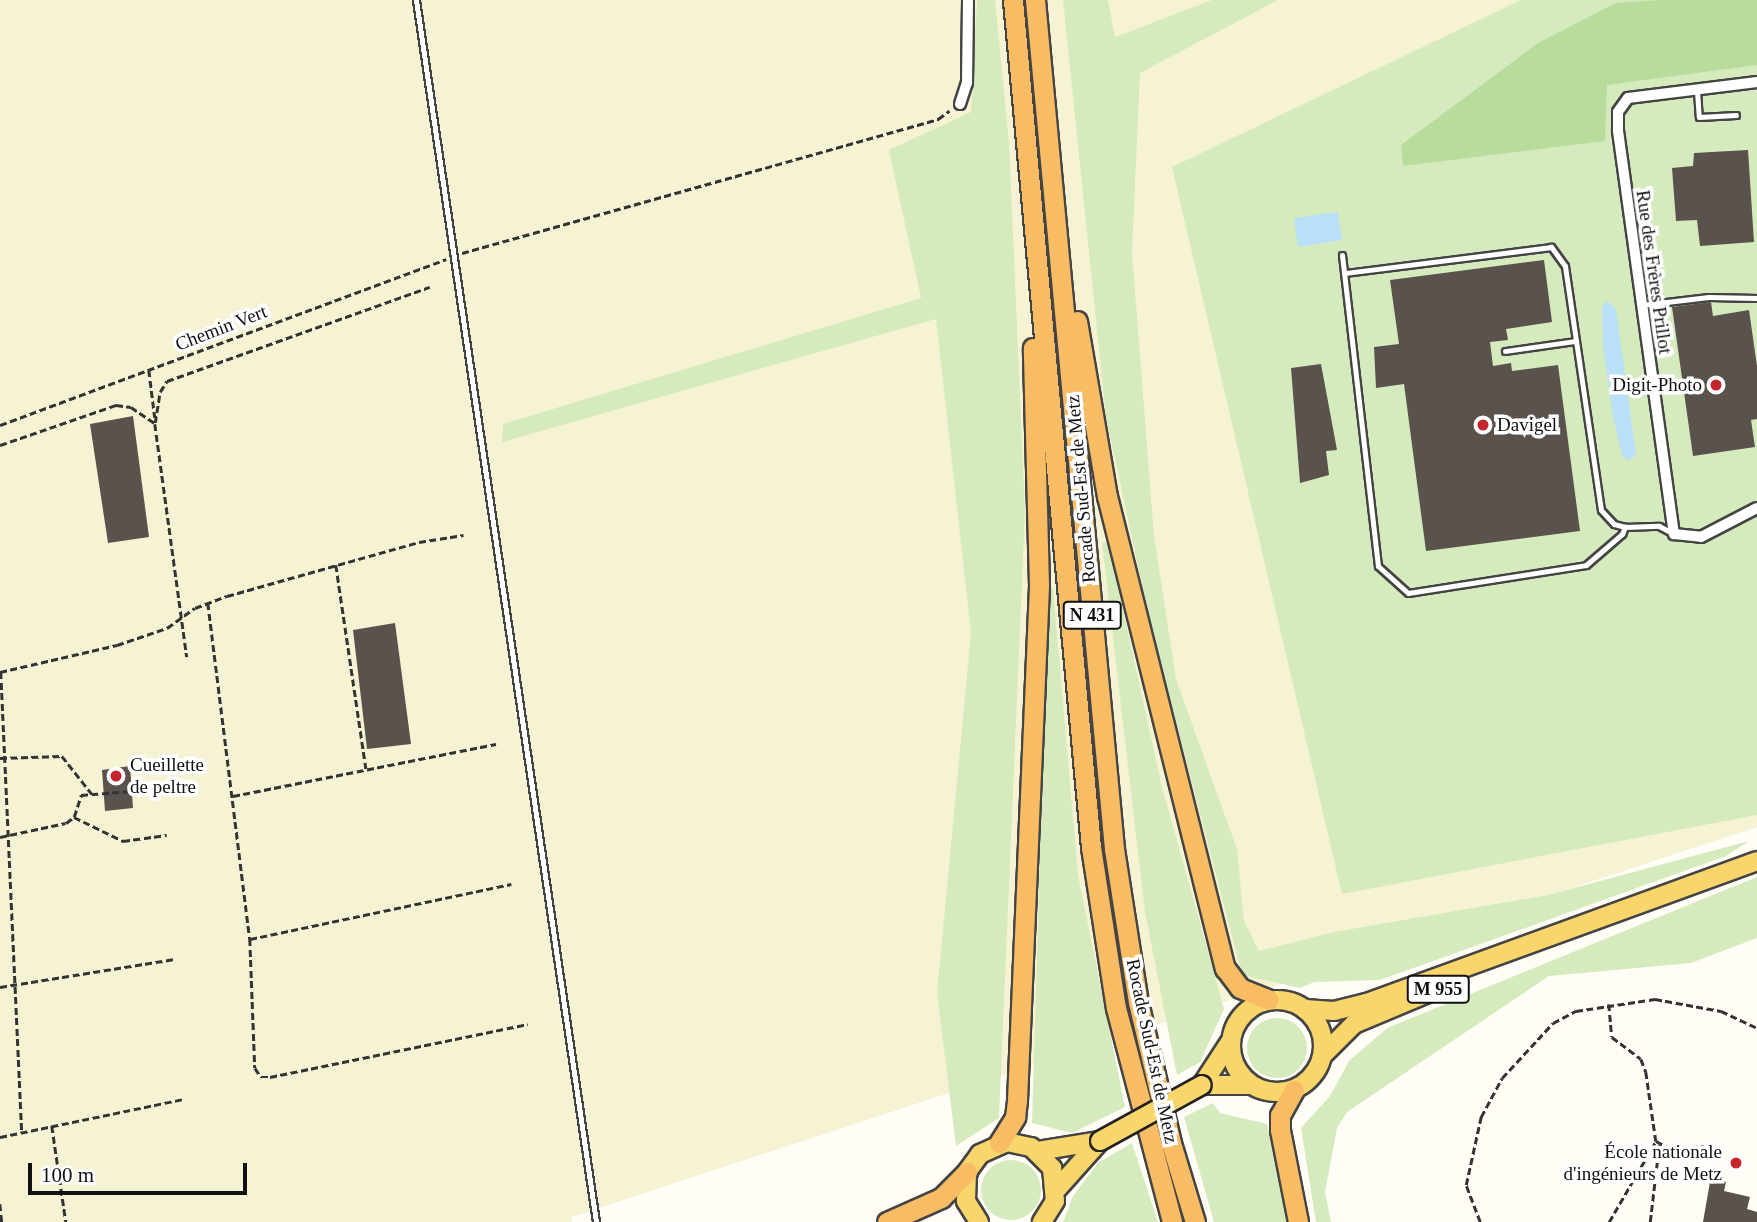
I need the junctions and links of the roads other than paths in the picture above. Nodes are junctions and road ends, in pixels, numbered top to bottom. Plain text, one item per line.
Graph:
1 (416, 0) edge
2 (968, 0) edge
3 (1013, 0) edge
4 (1035, 0) edge
5 (1757, 82) edge
6 (1696, 88) junction
7 (960, 104) road end
8 (1736, 115) dead end
9 (1030, 179) junction
10 (1053, 186) junction
11 (1342, 255) dead end
12 (1345, 273) junction
13 (1757, 298) edge
14 (1641, 304) junction
15 (1575, 341) junction
16 (1505, 351) dead end
17 (1757, 508) edge
18 (1625, 527) junction
19 (1674, 534) junction
20 (1757, 861) edge
21 (1561, 933) junction
22 (1269, 1000) junction
23 (1305, 1009) junction
24 (1230, 1042) junction
25 (1323, 1055) junction
26 (1202, 1085) junction
27 (1251, 1085) junction
28 (1294, 1090) junction
29 (1100, 1141) junction
30 (999, 1143) junction
31 (1038, 1151) junction
32 (967, 1172) junction
33 (1057, 1189) junction
34 (596, 1222) edge
35 (887, 1222) edge
36 (979, 1222) edge
37 (1042, 1222) edge
38 (1172, 1222) edge
39 (1195, 1222) edge
40 (1298, 1222) edge

1 - 34 lane
2 - 7 street
3 - 9 highway, Rocade Sud-Est de Metz / N 431
4 - 10 highway, Rocade Sud-Est de Metz / N 431
5 - 6 street, Rue des Frères Prillot
6 - 8 lane
6 - 14 street, Rue des Frères Prillot
9 - 30 highway
9 - 38 highway, Rocade Sud-Est de Metz / N 431
10 - 22 highway
10 - 39 highway, Rocade Sud-Est de Metz / N 431
11 - 12 lane
12 - 15 lane
12 - 18 lane
13 - 14 lane
14 - 19 street, Rue des Frères Prillot
15 - 16 lane
15 - 18 lane
17 - 19 street
18 - 19 lane
20 - 21 main road, M 955
21 - 23 main road, M 955
21 - 25 main road, M 955
22 - 23 main road
22 - 24 main road
23 - 25 main road
24 - 26 main road
24 - 27 main road
25 - 28 main road
26 - 27 main road
26 - 29 main road, bridge
27 - 28 main road
28 - 40 highway
29 - 31 main road
29 - 33 main road
30 - 31 main road
30 - 32 main road
31 - 33 main road
32 - 35 highway
32 - 36 main road
33 - 37 main road

